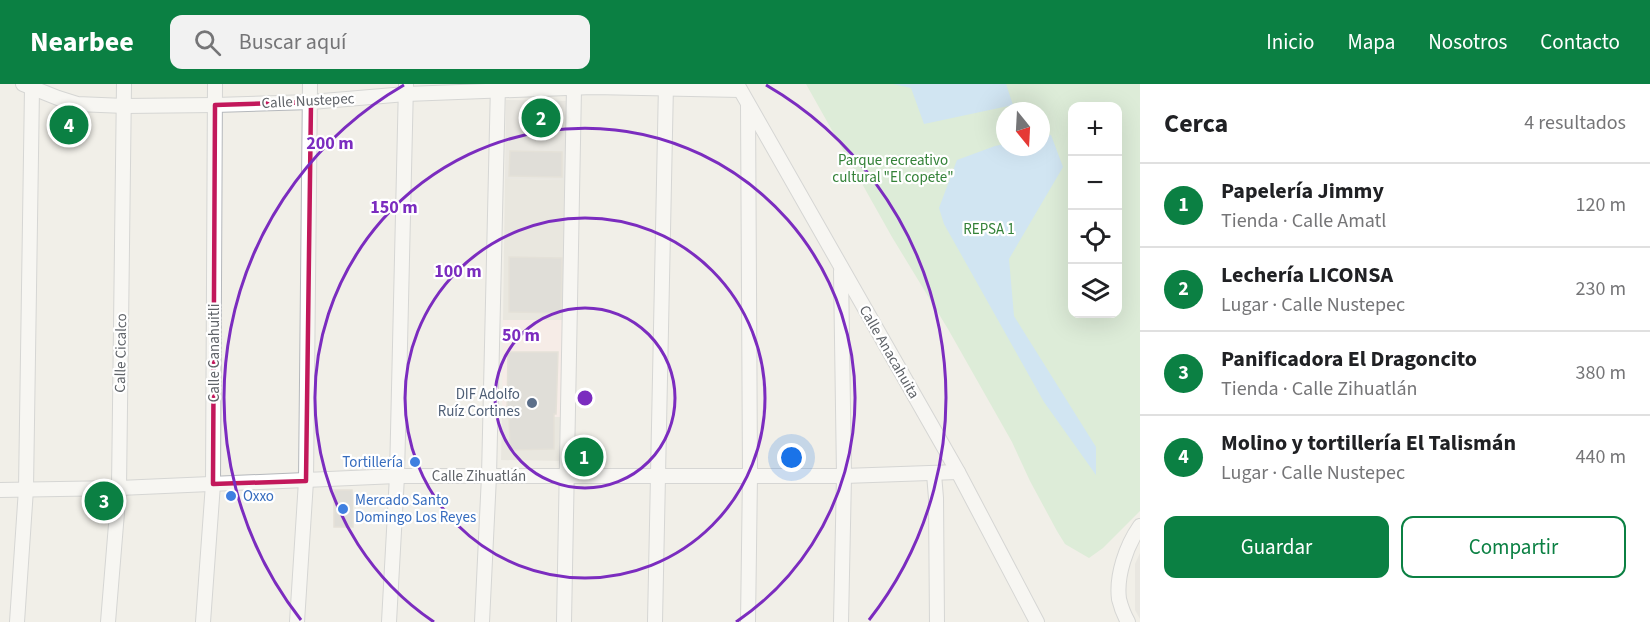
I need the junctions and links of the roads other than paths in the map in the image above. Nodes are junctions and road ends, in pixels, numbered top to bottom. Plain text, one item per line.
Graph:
1 (124, 84) edge
2 (215, 84) edge
3 (310, 84) edge
4 (27, 86) edge
5 (593, 86) edge
6 (666, 86) edge
7 (498, 87) edge
8 (739, 87) edge
9 (574, 88) junction
10 (406, 89) edge
11 (311, 102) junction
12 (748, 104) junction
13 (215, 105) junction
14 (125, 106) junction
15 (842, 269) junction
16 (958, 472) junction
17 (934, 474) junction
18 (750, 475) junction
19 (397, 476) junction
20 (489, 476) junction
21 (568, 476) junction
22 (657, 476) junction
23 (844, 476) junction
24 (306, 481) junction
25 (213, 484) junction
26 (119, 488) junction
27 (26, 489) junction
28 (0, 490) edge
29 (1140, 526) edge
30 (1033, 619) edge
31 (17, 622) edge
32 (108, 622) edge
33 (203, 622) edge
34 (297, 622) edge
35 (389, 622) edge
36 (482, 622) edge
37 (564, 622) edge
38 (655, 622) edge
39 (748, 622) edge
40 (841, 622) edge
41 (937, 622) edge
42 (1128, 622) edge

1 - 14 street, Calle Cicalco
2 - 13 street, Calle Canahuitli
3 - 11 street
4 - 14 street, Calle Nustepec
4 - 27 street
5 - 6 street, Calle Nustepec
5 - 9 street, Calle Nustepec
6 - 8 street, Calle Nustepec
6 - 22 street
7 - 9 street, Calle Nustepec
7 - 10 street, Calle Nustepec
7 - 20 street
8 - 12 street, Calle Anacahuita
9 - 21 street
10 - 11 street, Calle Nustepec
10 - 19 street
11 - 13 street, Calle Nustepec
11 - 24 street
12 - 15 street, Calle Anacahuita
12 - 18 street
13 - 14 street, Calle Nustepec
13 - 25 street, Calle Canahuitli
14 - 26 street, Calle Cicalco
15 - 16 street, Calle Anacahuita
15 - 23 street
16 - 17 street, Calle Zihuatlán
16 - 30 street, Calle Anacahuita
17 - 23 street, Calle Zihuatlán
17 - 41 street
18 - 22 street, Calle Zihuatlán
18 - 23 street, Calle Zihuatlán
18 - 39 street
19 - 20 street, Calle Zihuatlán
19 - 24 street, Calle Zihuatlán
19 - 35 street
20 - 21 street, Calle Zihuatlán
20 - 36 street
21 - 22 street, Calle Zihuatlán
21 - 37 street
22 - 38 street
23 - 40 street
24 - 25 street, Calle Zihuatlán
24 - 34 street
25 - 26 street, Calle Zihuatlán
25 - 33 street, Calle Canahuitli
26 - 27 street, Calle Zihuatlán
26 - 32 street, Calle Cicalco
27 - 28 street, Calle Zihuatlán
27 - 31 street
29 - 42 street

